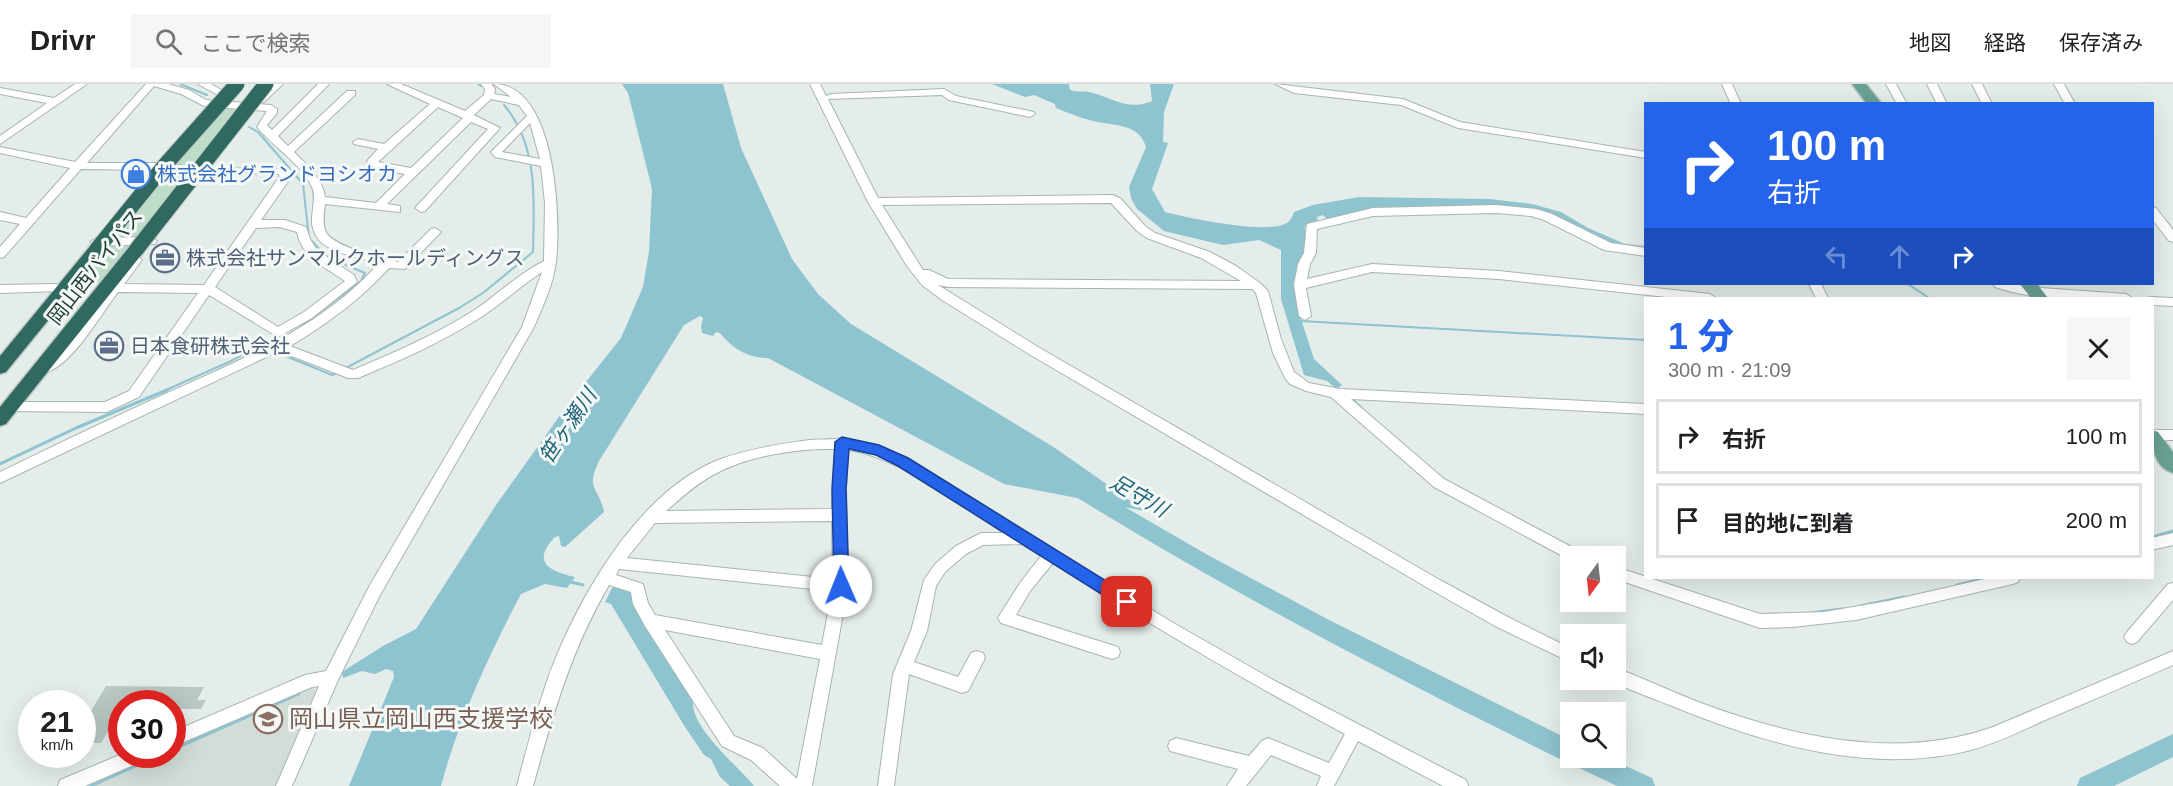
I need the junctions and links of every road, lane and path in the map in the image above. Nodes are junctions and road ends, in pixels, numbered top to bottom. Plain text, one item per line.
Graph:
1 (82, 84) edge
2 (151, 84) edge
3 (157, 84) edge
4 (203, 84) edge
5 (237, 84) edge
6 (266, 84) edge
7 (278, 84) edge
8 (324, 84) edge
9 (392, 84) edge
10 (486, 84) edge
11 (499, 84) edge
12 (815, 84) edge
13 (834, 84) edge
14 (1280, 84) edge
15 (1727, 84) edge
16 (1859, 84) edge
17 (1891, 84) edge
18 (1932, 84) edge
19 (1977, 84) edge
20 (2059, 84) edge
21 (224, 88) edge
22 (0, 91) edge
23 (351, 93) dead end
24 (489, 96) junction
25 (831, 97) junction
26 (57, 102) junction
27 (438, 102) junction
28 (1735, 102) edge
29 (1873, 102) edge
30 (1901, 102) edge
31 (1941, 102) edge
32 (1986, 102) edge
33 (2069, 102) edge
34 (209, 104) junction
35 (524, 104) junction
36 (255, 106) junction
37 (829, 111) junction
38 (1030, 114) dead end
39 (468, 117) junction
40 (532, 118) junction
41 (271, 137) junction
42 (0, 141) edge
43 (358, 142) dead end
44 (387, 148) junction
45 (0, 150) edge
46 (287, 153) junction
47 (1644, 155) edge
48 (545, 163) junction
49 (78, 166) junction
50 (157, 166) junction
51 (204, 171) junction
52 (412, 172) junction
53 (320, 200) junction
54 (874, 202) junction
55 (378, 207) junction
56 (421, 208) dead end
57 (396, 210) dead end
58 (2154, 214) edge
59 (0, 216) edge
60 (28, 222) junction
61 (253, 224) junction
62 (435, 232) dead end
63 (2173, 238) edge
64 (96, 246) junction
65 (144, 246) junction
66 (1644, 252) edge
67 (0, 254) edge
68 (386, 263) junction
69 (550, 263) junction
70 (915, 269) junction
71 (1257, 285) junction
72 (1300, 285) junction
73 (2001, 285) edge
74 (56, 288) junction
75 (115, 288) junction
76 (0, 289) edge
77 (208, 289) junction
78 (2034, 291) edge
79 (1701, 297) edge
80 (2114, 297) edge
81 (2154, 301) edge
82 (2173, 302) edge
83 (1305, 316) dead end
84 (278, 346) junction
85 (0, 363) edge
86 (0, 368) edge
87 (38, 374) junction
88 (1335, 393) junction
89 (1644, 409) edge
90 (5, 413) edge
91 (2173, 435) edge
92 (2154, 436) edge
93 (2154, 439) edge
94 (842, 442) junction
95 (2173, 466) edge
96 (0, 478) edge
97 (840, 515) junction
98 (652, 517) junction
99 (1024, 538) junction
100 (2173, 539) edge
101 (2154, 544) edge
102 (1560, 547) edge
103 (1052, 554) junction
104 (616, 563) junction
105 (1626, 576) edge
106 (606, 578) junction
107 (2004, 579) edge
108 (1961, 584) edge
109 (841, 586) junction
110 (2173, 589) edge
111 (650, 621) junction
112 (2132, 637) dead end
113 (1560, 651) edge
114 (1112, 652) dead end
115 (827, 653) junction
116 (977, 658) dead end
117 (2173, 658) edge
118 (904, 665) junction
119 (331, 677) junction
120 (1626, 679) edge
121 (1355, 731) junction
122 (186, 734) edge
123 (1176, 746) dead end
124 (1252, 765) junction
125 (108, 768) edge
126 (1329, 779) edge
127 (66, 786) edge
128 (284, 786) edge
129 (525, 786) edge
130 (792, 786) edge
131 (804, 786) edge
132 (886, 786) edge
133 (1235, 786) edge
134 (1460, 786) edge

1 - 26 street
2 - 49 street
3 - 34 street
4 - 21 street
5 - 64 highway, 岡山西バイパス, bridge
6 - 65 highway, 岡山西バイパス, bridge
7 - 36 street
8 - 41 street
9 - 27 street
10 - 24 street
11 - 35 street
12 - 37 street
13 - 25 street
14 - 47 street
15 - 28 street
16 - 29 main road
17 - 30 street
18 - 31 street
19 - 32 street
20 - 33 street
21 - 34 street
22 - 26 street
23 - 46 street
24 - 35 street
24 - 39 street
25 - 37 street
25 - 38 street
26 - 42 street
27 - 39 street
27 - 44 street
34 - 36 street
34 - 50 street
35 - 40 street
36 - 41 street
36 - 51 street
37 - 54 street
39 - 52 street
39 - 56 street
40 - 48 street
40 - 48 street
41 - 46 street
43 - 44 street
44 - 52 street
45 - 49 street
46 - 53 street
48 - 69 street
49 - 50 street
49 - 60 street
50 - 51 street
50 - 64 street
51 - 61 street
51 - 65 street
52 - 55 street
53 - 55 street
53 - 68 street
54 - 70 street
54 - 71 street
55 - 57 street
58 - 63 street
59 - 60 street
60 - 67 street
61 - 77 street
61 - 77 street
62 - 68 street
64 - 65 street
64 - 74 street
64 - 86 highway, 岡山西バイパス
65 - 75 street
65 - 87 highway, 岡山西バイパス
66 - 72 street
68 - 84 street
69 - 84 street
69 - 119 street
70 - 71 street
70 - 113 street
71 - 88 street
72 - 79 street
72 - 83 street
73 - 78 street
74 - 76 street
74 - 85 street
75 - 77 street
75 - 87 street
77 - 90 street
78 - 80 street
81 - 82 street
84 - 96 street
87 - 90 highway, 岡山西バイパス
88 - 89 street
88 - 102 street
91 - 92 street
93 - 95 main road
94 - 97 street
94 - 98 street
94 - 99 street
97 - 98 street
97 - 109 street
98 - 104 street
99 - 103 street
99 - 118 street
100 - 101 street
103 - 114 street
103 - 121 street
104 - 106 street
104 - 109 street
105 - 108 street
106 - 111 street
106 - 129 street
107 - 108 street
109 - 115 street
110 - 112 street
111 - 115 street
111 - 130 street
115 - 131 street
116 - 118 street
117 - 120 street
118 - 132 street
119 - 122 street
119 - 128 street
121 - 126 street
121 - 134 street
123 - 124 street
124 - 126 street
124 - 133 street
125 - 127 street

